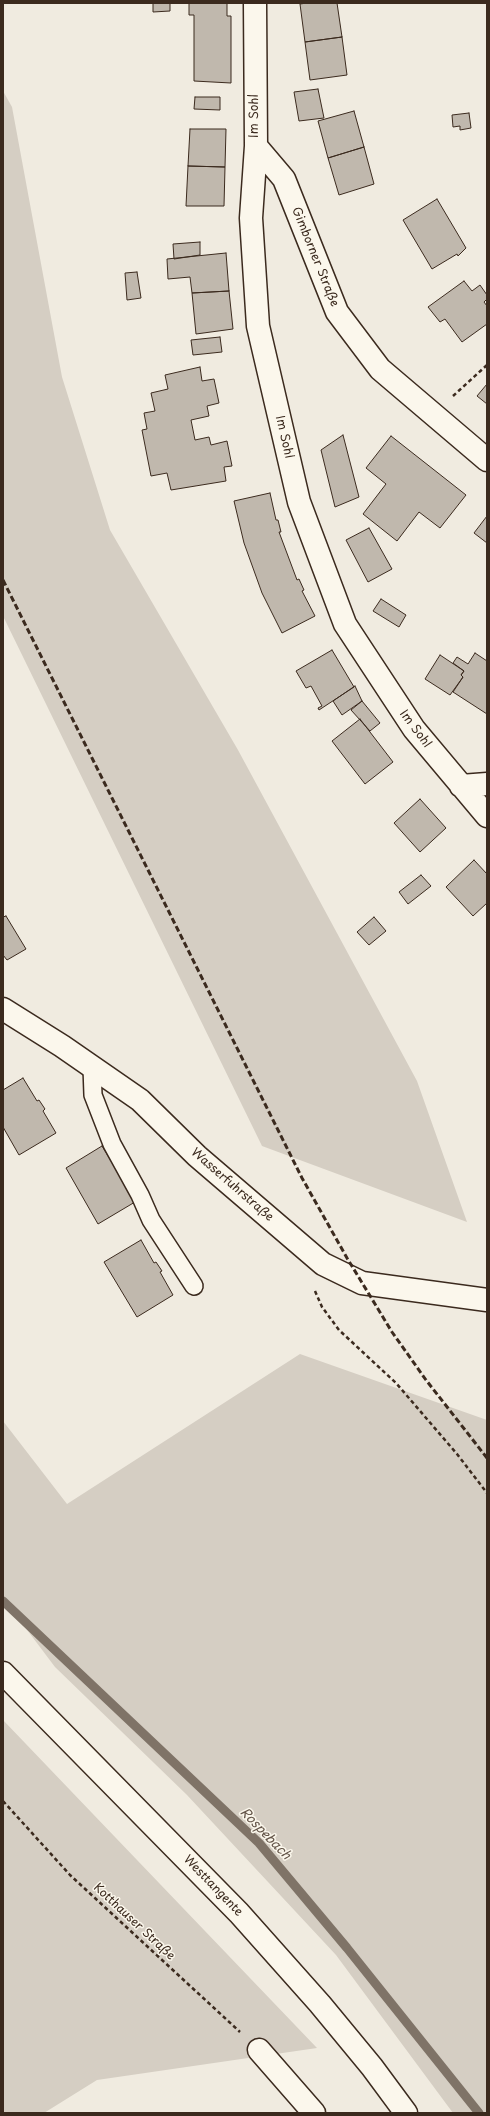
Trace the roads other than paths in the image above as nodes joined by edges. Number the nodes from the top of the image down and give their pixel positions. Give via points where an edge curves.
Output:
1 (255, 3) edge
2 (256, 146) junction
3 (487, 460) edge
4 (487, 784) edge
5 (461, 786) junction
6 (487, 816) edge
7 (3, 1009) edge
8 (92, 1067) junction
9 (194, 1286) dead end
10 (487, 1300) edge
11 (3, 1673) edge
12 (259, 2050) road end
13 (314, 2113) edge
14 (406, 2113) edge

1 - 2 street, Im Sohl
2 - 3 street, Gimborner Straße via 284,179 337,312 380,369
2 - 5 street, Im Sohl via 251,218 258,326 299,502 345,624 414,729
4 - 5 street
5 - 6 street, Im Sohl
7 - 8 street, Wasserfuhrstraße
8 - 9 lane via 93,1095 112,1144 140,1194 151,1220
8 - 10 street, Wasserfuhrstraße via 140,1100 197,1156 323,1264 362,1283
11 - 14 street, Westtangente via 239,1913 320,2004
12 - 13 street

